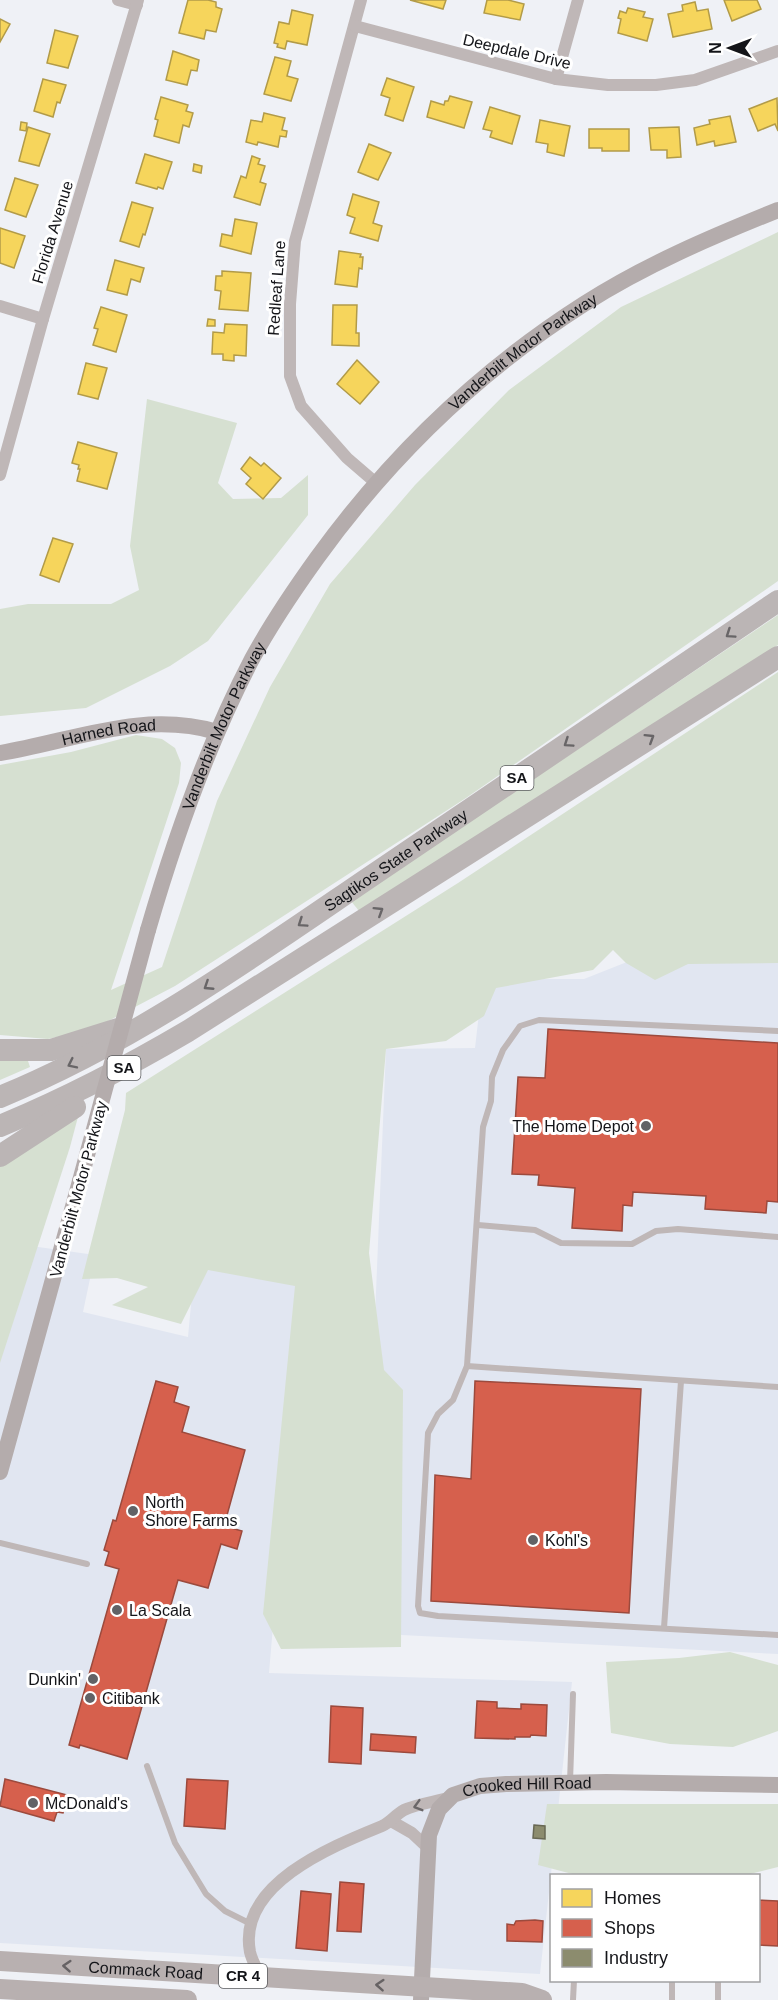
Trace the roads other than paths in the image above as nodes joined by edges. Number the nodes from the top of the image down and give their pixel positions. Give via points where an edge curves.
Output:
1 (118, 0) edge
2 (361, 0) edge
3 (578, 0) edge
4 (137, 2) edge
5 (355, 26) junction
6 (778, 51) edge
7 (556, 79) junction
8 (778, 210) edge
9 (0, 306) edge
10 (43, 319) junction
11 (0, 475) edge
12 (376, 483) junction
13 (778, 601) edge
14 (778, 657) edge
15 (217, 732) junction
16 (0, 753) edge
17 (241, 998) junction
18 (160, 1017) junction
19 (778, 1031) edge
20 (0, 1050) edge
21 (0, 1097) edge
22 (0, 1126) edge
23 (0, 1156) edge
24 (478, 1225) junction
25 (778, 1237) edge
26 (467, 1366) junction
27 (681, 1382) junction
28 (778, 1387) edge
29 (0, 1472) edge
30 (0, 1543) edge
31 (87, 1564) dead end
32 (664, 1628) junction
33 (778, 1635) edge
34 (573, 1694) dead end
35 (147, 1766) dead end
36 (570, 1782) junction
37 (778, 1785) edge
38 (448, 1798) junction
39 (391, 1821) junction
40 (429, 1849) junction
41 (251, 1924) junction
42 (0, 1962) edge
43 (261, 1977) junction
44 (574, 1982) edge
45 (672, 1982) edge
46 (718, 1982) edge
47 (0, 1989) edge
48 (421, 1994) edge
49 (187, 2000) edge
50 (542, 2000) edge
51 (573, 2000) edge
52 (672, 2000) edge
53 (718, 2000) edge

1 - 4 street
2 - 5 street, Redleaf Lane
3 - 7 street
4 - 10 street, Florida Avenue
5 - 7 street, Deepdale Drive
5 - 12 street, Redleaf Lane via 295,241 290,376 301,406 347,458
6 - 7 street, Deepdale Drive via 695,80 656,85
8 - 12 main road, Vanderbilt Motor Parkway via 672,255 558,321 467,392
9 - 10 street
10 - 11 street, Florida Avenue
12 - 15 main road, Vanderbilt Motor Parkway via 285,604
13 -> 18 highway, Sagtikos State Parkway / SA
17 -> 14 highway, Sagtikos State Parkway / SA
15 - 16 main road, Harned Road via 176,724 134,725
15 - 29 main road, Vanderbilt Motor Parkway, bridge via 174,842 148,930
17 - 22 highway, Sagtikos State Parkway / SA via 137,1061
17 - 23 highway via 179,1051 57,1118
18 - 20 highway via 51,1050
18 -> 21 highway, Sagtikos State Parkway / SA via 93,1054
19 - 24 lane via 539,1020 520,1026 503,1050 492,1077 491,1101 483,1127
24 - 25 lane via 535,1230 561,1243 632,1245 656,1231 678,1229
24 - 26 lane
26 - 27 lane
26 - 32 lane via 453,1400 438,1414 428,1432 420,1613
27 - 28 lane
27 - 32 lane
30 - 31 lane
32 - 33 lane
34 - 36 lane
35 - 41 lane via 174,1843 206,1894 225,1911
36 - 37 main road, Crooked Hill Road
36 - 38 main road, Crooked Hill Road via 480,1786
38 -> 39 street via 403,1811
38 - 40 main road, Crooked Hill Road via 432,1825
39 - 40 street
39 - 41 street via 336,1845 292,1872 269,1893
40 - 48 main road, Crooked Hill Road
41 - 43 street via 250,1953
43 -> 42 main road, Commack Road / CR 4
48 -> 43 main road, Commack Road / CR 4
44 - 51 lane
45 - 52 lane
46 - 53 lane
47 - 49 main road, Commack Road
48 - 50 main road, Commack Road / CR 4 via 522,1992

